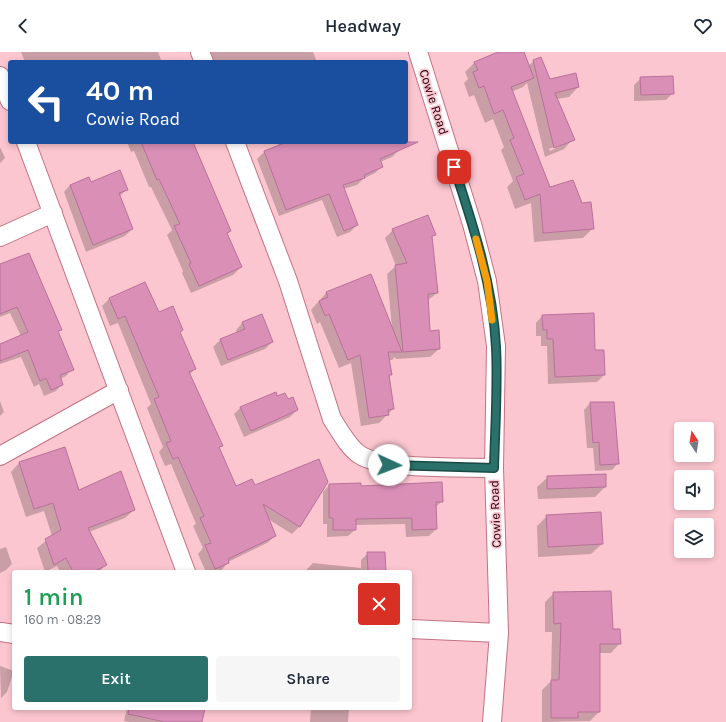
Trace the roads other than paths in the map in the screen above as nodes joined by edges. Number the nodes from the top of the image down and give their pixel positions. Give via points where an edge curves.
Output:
1 (418, 52) edge
2 (0, 76) edge
3 (8, 96) edge
4 (27, 144) edge
5 (236, 144) edge
6 (53, 213) junction
7 (0, 237) edge
8 (119, 390) junction
9 (0, 456) edge
10 (494, 468) junction
11 (185, 570) edge
12 (412, 629) edge
13 (499, 633) junction
14 (492, 722) edge

1 - 10 street, Cowie Road via 472,224 487,281 496,346
2 - 3 street
4 - 6 street
5 - 10 street via 288,281 332,418 344,439 360,455 389,465
6 - 7 street
6 - 8 street
8 - 9 street
8 - 11 street
10 - 13 street, Cowie Road
12 - 13 street
13 - 14 street, Cowie Road

